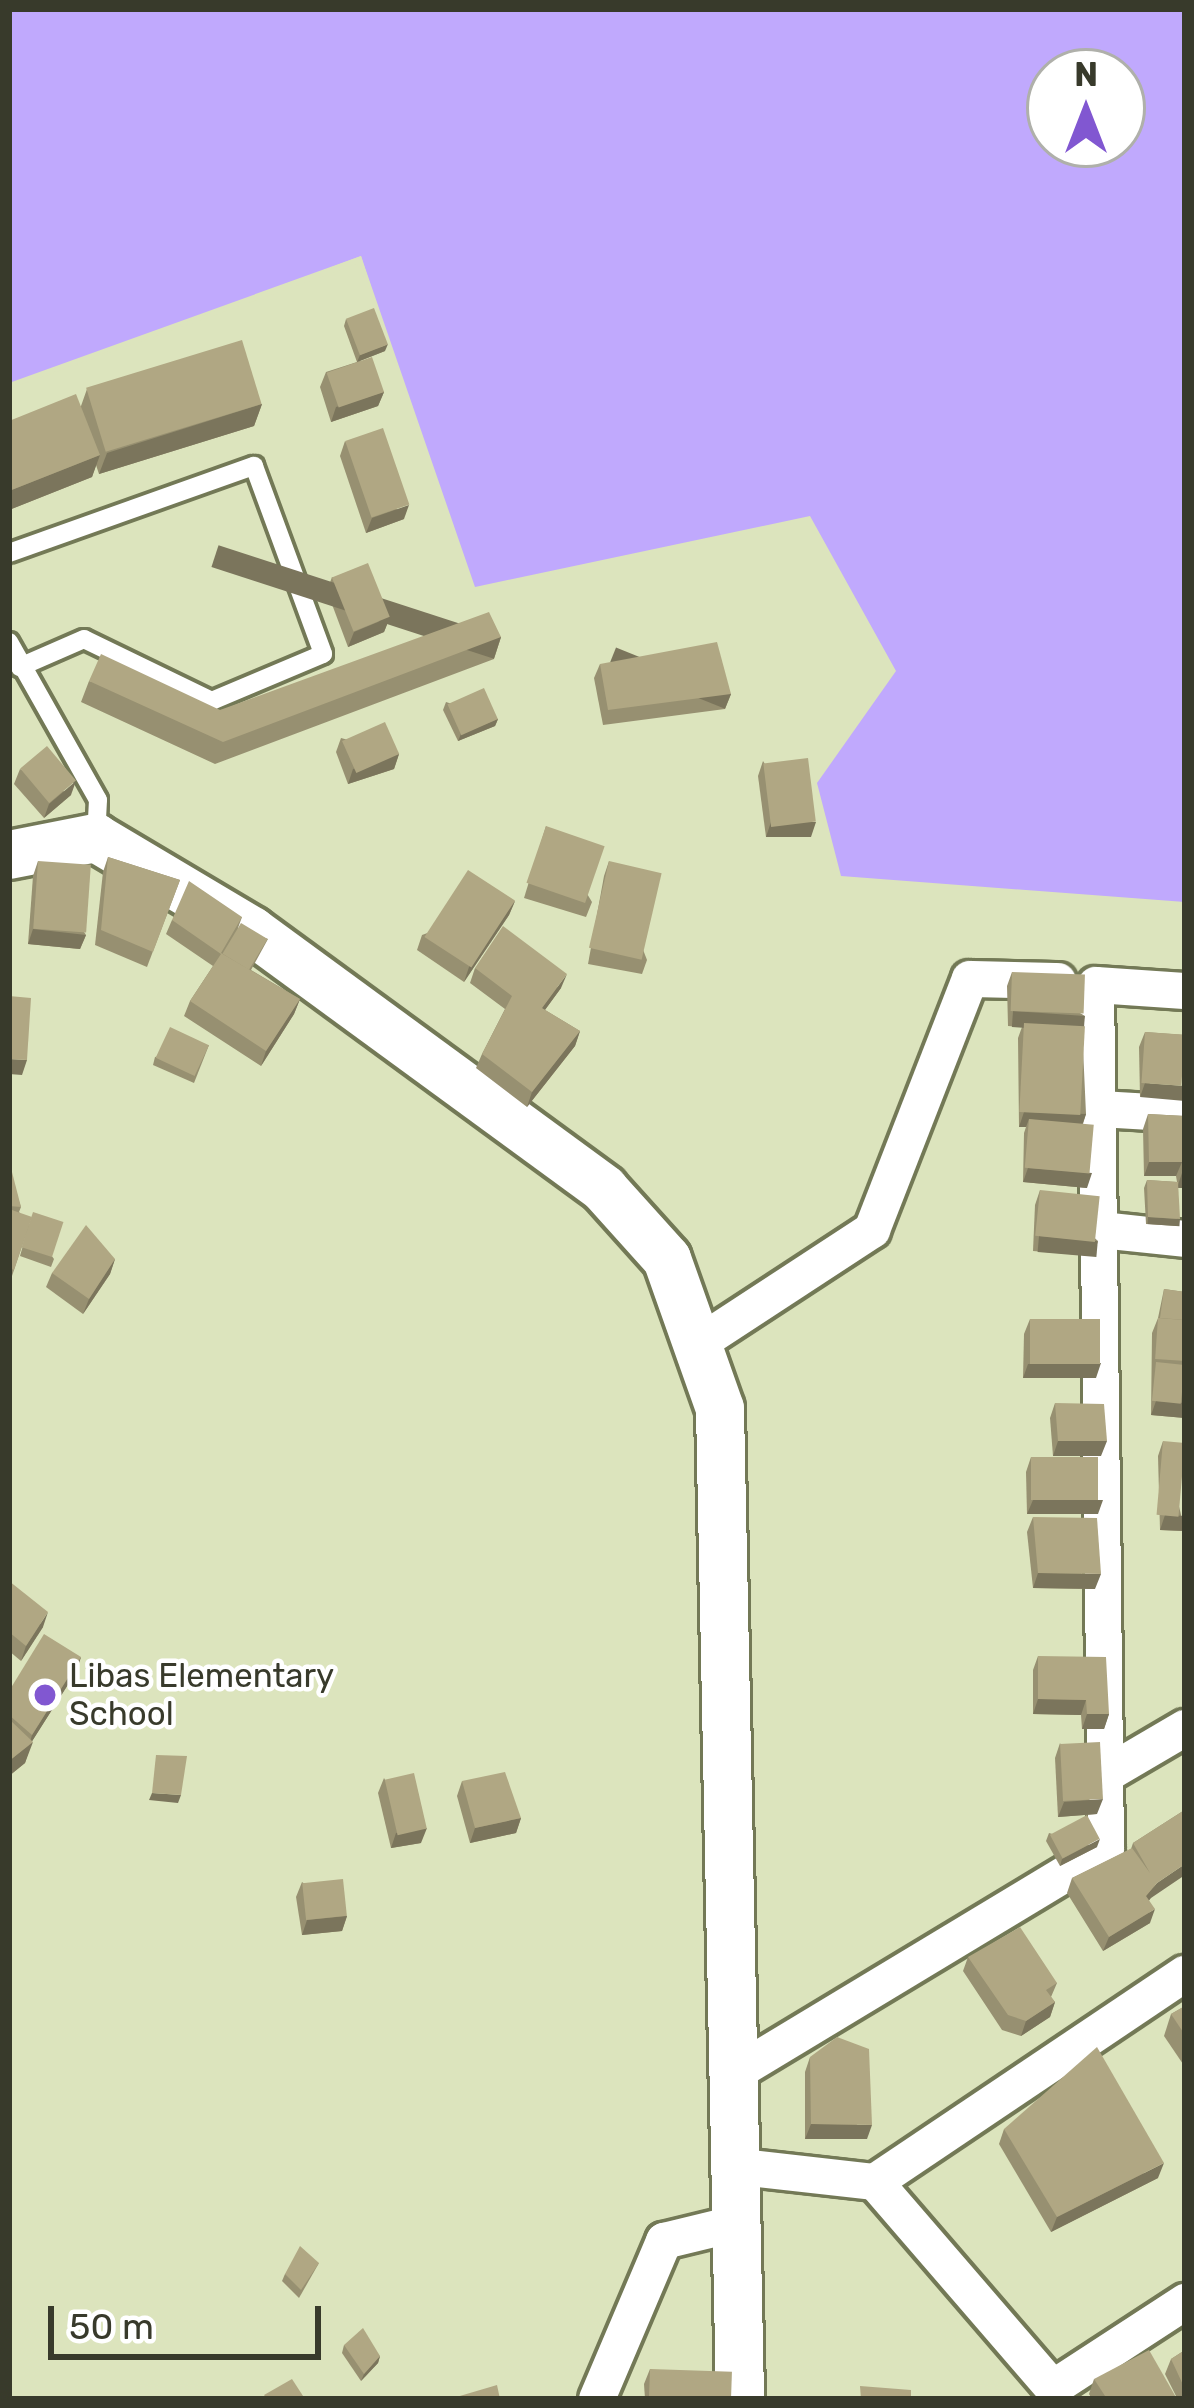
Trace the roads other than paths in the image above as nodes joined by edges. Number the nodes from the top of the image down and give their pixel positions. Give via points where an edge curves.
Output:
1 (9, 553) edge
2 (9, 642) edge
3 (20, 667) junction
4 (96, 838) junction
5 (9, 855) edge
6 (1096, 985) junction
7 (1185, 991) edge
8 (1100, 1109) junction
9 (1185, 1114) edge
10 (1102, 1230) junction
11 (1185, 1239) edge
12 (704, 1340) junction
13 (1185, 1728) edge
14 (1110, 1772) junction
15 (1185, 1975) edge
16 (735, 2073) junction
17 (741, 2167) junction
18 (875, 2182) junction
19 (734, 2224) junction
20 (1185, 2302) edge
21 (597, 2399) edge
22 (740, 2399) edge

1 - 3 lane via 254,466 322,654 212,701 85,639
2 - 3 lane
3 - 4 lane via 98,800
4 - 5 street
4 - 12 street via 252,931 604,1189 667,1259
6 - 7 street
6 - 8 street
6 - 12 street via 970,979 872,1230
8 - 9 street
8 - 10 street
10 - 11 street
10 - 14 street
12 - 16 street via 720,1409
13 - 14 street
14 - 16 street via 1106,1849
15 - 18 street
16 - 17 street
17 - 18 street
17 - 19 street
18 - 20 street via 1053,2387
19 - 21 street via 664,2241
19 - 22 street

